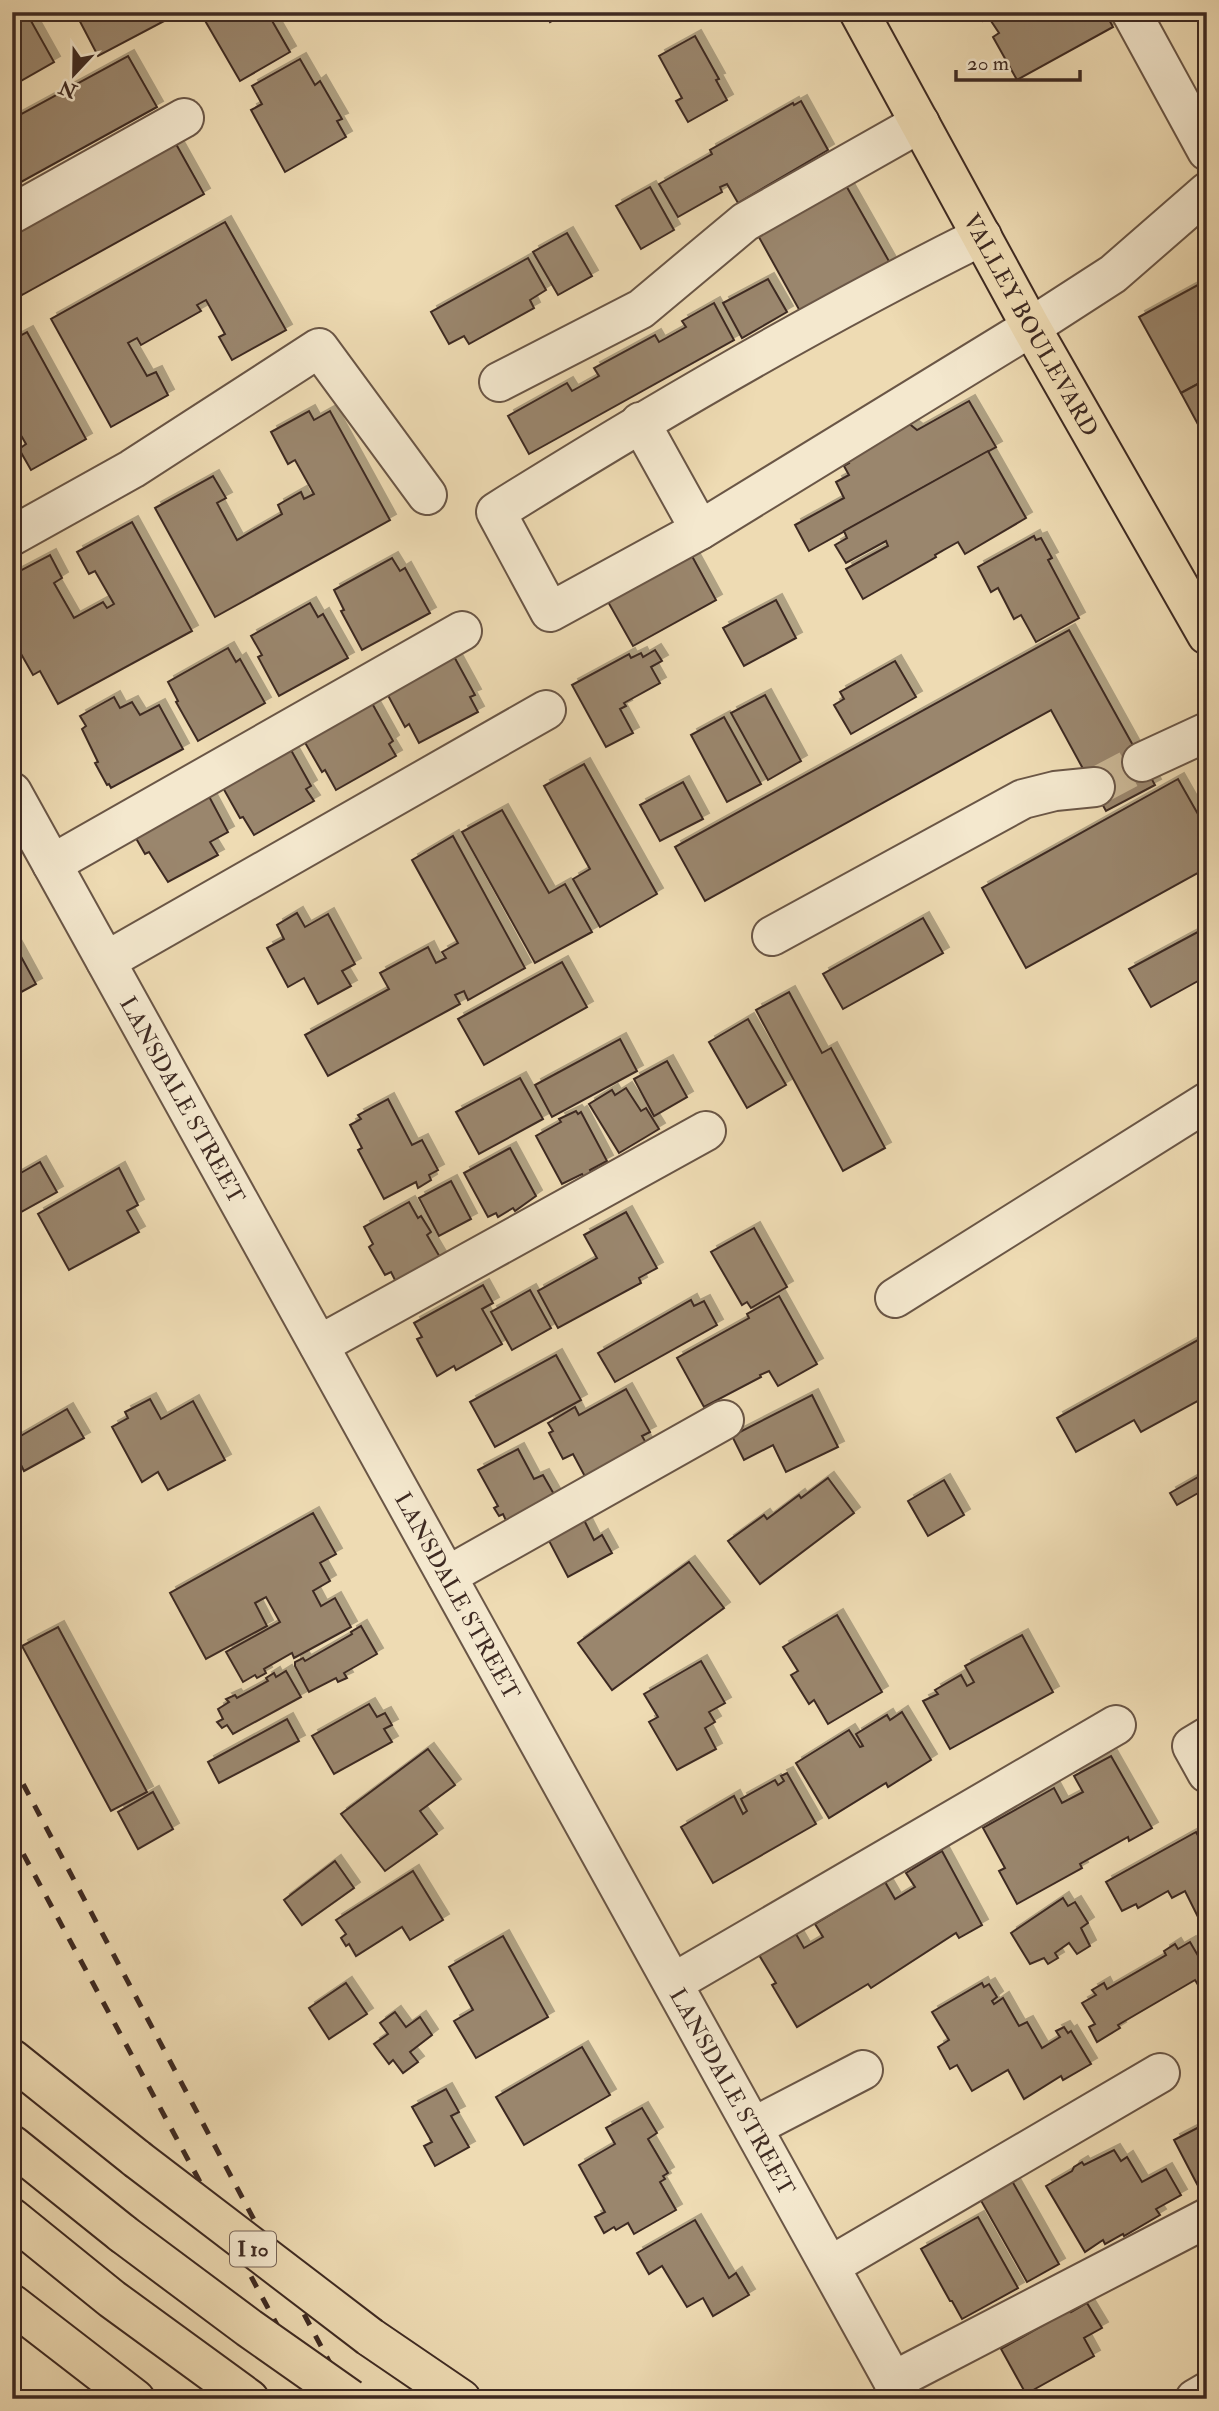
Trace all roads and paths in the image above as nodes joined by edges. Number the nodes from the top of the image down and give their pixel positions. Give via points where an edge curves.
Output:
1 (859, 12) edge
2 (1131, 12) edge
3 (184, 117) dead end
4 (920, 123) junction
5 (1207, 151) edge
6 (1207, 192) edge
7 (12, 214) edge
8 (982, 236) junction
9 (1031, 327) junction
10 (499, 382) dead end
11 (640, 422) junction
12 (427, 495) dead end
13 (700, 530) junction
14 (12, 536) edge
15 (462, 631) dead end
16 (1207, 635) edge
17 (546, 710) dead end
18 (1207, 732) edge
19 (1142, 762) tunnel mouth
20 (1095, 787) tunnel mouth
21 (12, 792) edge
22 (52, 864) junction
23 (772, 936) dead end
24 (106, 961) junction
25 (1207, 1102) edge
26 (706, 1131) dead end
27 (895, 1298) dead end
28 (319, 1345) junction
29 (724, 1420) dead end
30 (447, 1576) junction
31 (1116, 1725) dead end
32 (1207, 1737) edge
33 (1207, 1773) edge
34 (673, 1983) junction
35 (12, 2059) edge
36 (863, 2070) dead end
37 (1160, 2073) dead end
38 (753, 2127) junction
39 (12, 2145) edge
40 (12, 2218) edge
41 (1207, 2218) edge
42 (830, 2266) junction
43 (12, 2304) edge
44 (898, 2390) edge
45 (1207, 2392) edge
46 (135, 2399) edge
47 (249, 2399) edge
48 (350, 2399) edge
49 (461, 2399) edge
50 (1195, 2399) edge

1 - 4 main road, VALLEY BOULEVARD
2 - 5 street
3 - 7 street
4 - 8 main road, VALLEY BOULEVARD
4 - 10 street via 745,222 641,309
6 - 9 street via 1112,274
8 - 9 main road, VALLEY BOULEVARD
8 - 11 street
9 - 13 street
9 - 16 main road, VALLEY BOULEVARD
11 - 13 street
11 - 13 street via 495,513 550,612
12 - 14 street via 319,348 132,469
15 - 22 street
17 - 24 street
18 - 19 street
20 - 23 street via 1023,799
21 - 22 street, LANSDALE STREET
22 - 24 street, LANSDALE STREET
24 - 28 street, LANSDALE STREET
25 - 27 street
26 - 28 street
28 - 30 street, LANSDALE STREET
29 - 30 street
30 - 34 street, LANSDALE STREET
31 - 34 street
32 - 33 street via 1192,1746
34 - 38 street, LANSDALE STREET
35 - 49 main road, I 10, bridge via 370,2337
36 - 38 street
37 - 42 street
38 - 42 street, LANSDALE STREET
39 - 48 main road, bridge via 249,2328
40 - 47 main road via 112,2299
41 - 44 street
42 - 44 street, LANSDALE STREET
43 - 46 main road
45 - 50 street

